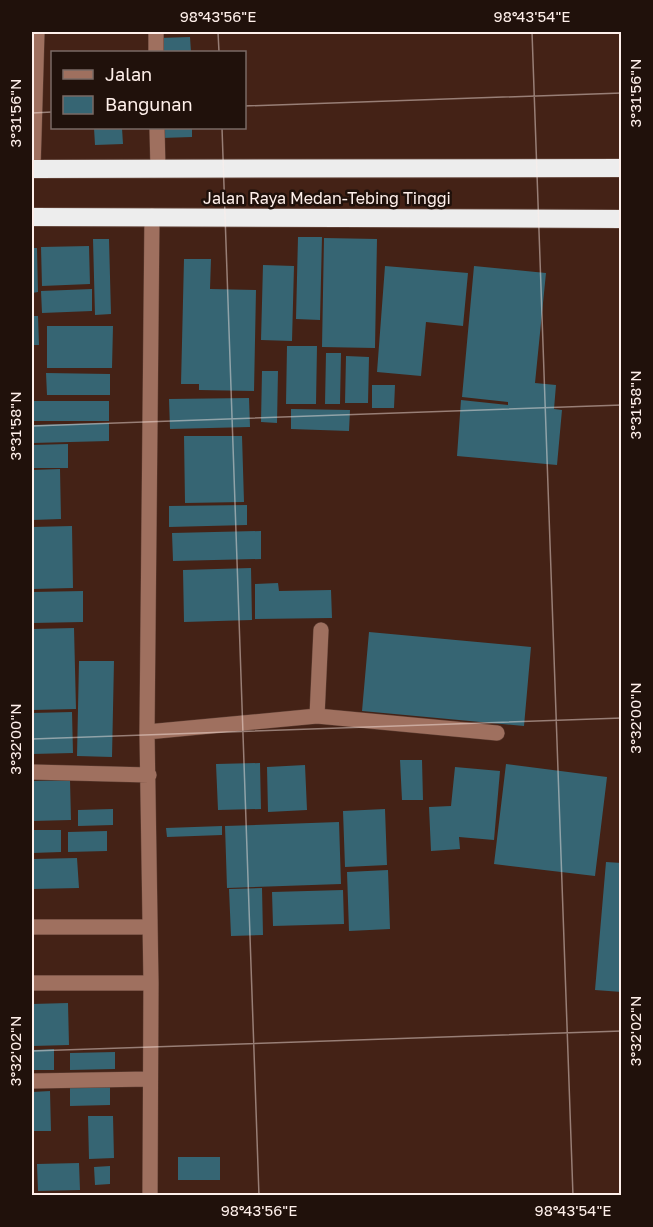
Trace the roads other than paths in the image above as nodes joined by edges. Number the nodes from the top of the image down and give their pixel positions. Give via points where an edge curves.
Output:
1 (36, 32) edge
2 (156, 32) edge
3 (156, 51) edge
4 (157, 129) edge
5 (621, 168) edge
6 (32, 169) edge
7 (158, 169) junction
8 (152, 216) junction
9 (32, 218) edge
10 (621, 219) edge
11 (321, 630) dead end
12 (317, 716) junction
13 (147, 732) junction
14 (497, 733) dead end
15 (32, 772) edge
16 (149, 775) junction
17 (32, 927) edge
18 (150, 927) junction
19 (32, 983) edge
20 (151, 983) junction
21 (150, 1079) junction
22 (32, 1081) edge
23 (150, 1196) edge

1 - 6 street
2 - 3 street
4 - 7 street
5 - 7 highway, Jalan Raya Medan-Tebing Tinggi
6 - 7 highway, Jalan Raya Medan-Tebing Tinggi
8 - 9 highway, Jalan Raya Medan-Tebing Tinggi
8 - 10 highway, Jalan Raya Medan-Tebing Tinggi
8 - 13 street
11 - 12 street
12 - 13 street
12 - 14 street
13 - 16 street
15 - 16 street
16 - 18 street
17 - 18 street
18 - 20 street
19 - 20 street
20 - 21 street
21 - 22 street
21 - 23 street

